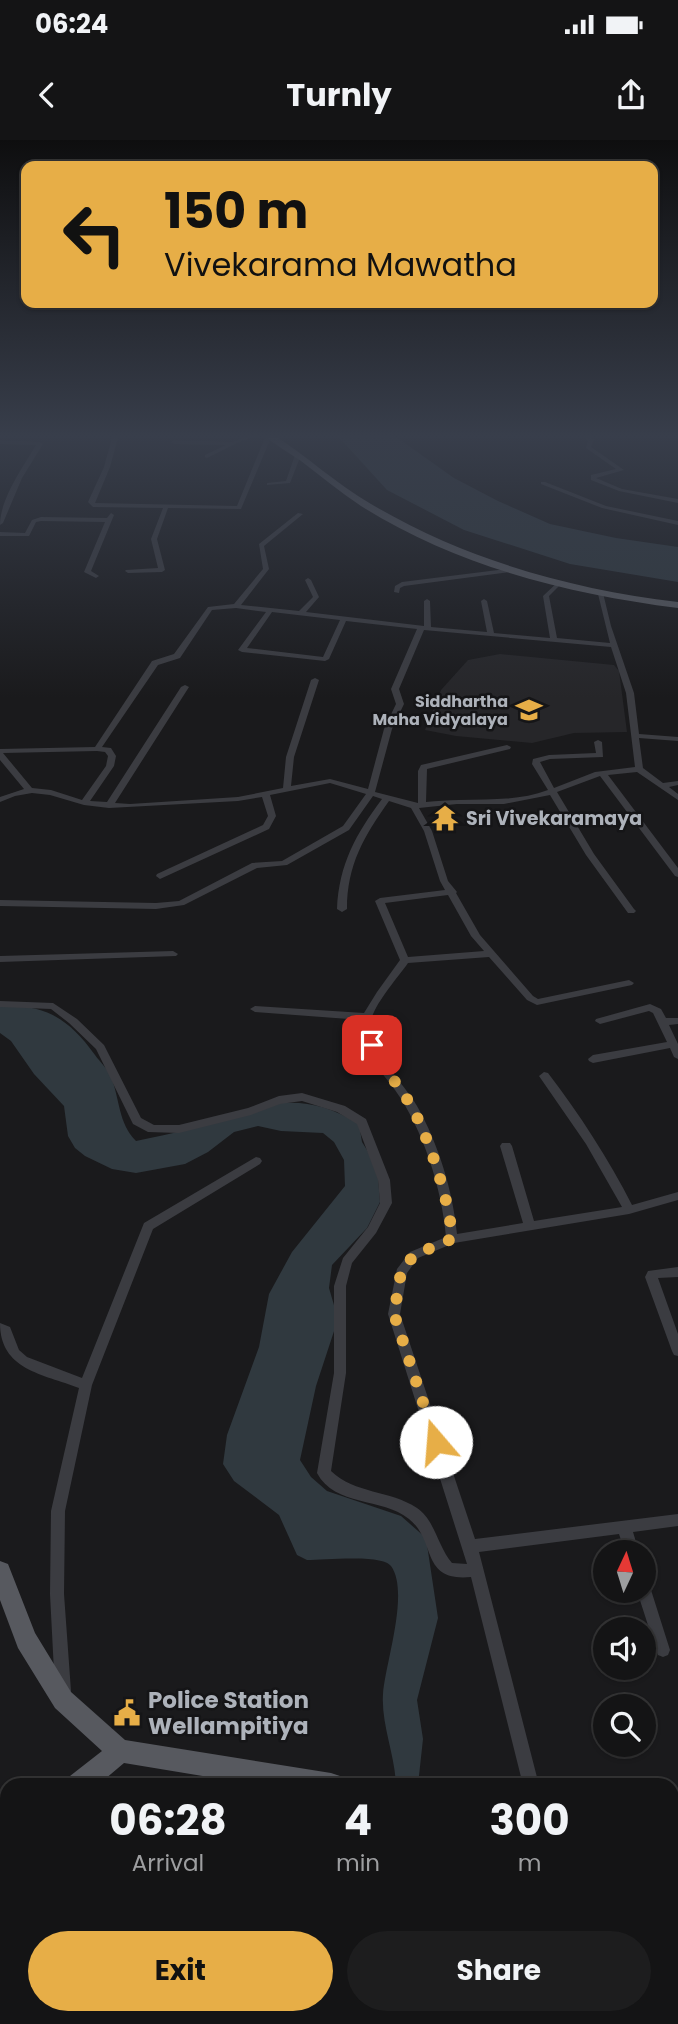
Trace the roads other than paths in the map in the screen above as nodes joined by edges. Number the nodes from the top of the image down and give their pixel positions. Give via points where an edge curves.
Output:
1 (34, 522) edge
2 (108, 522) edge
3 (160, 522) edge
4 (290, 522) edge
5 (397, 522) edge
6 (0, 534) edge
7 (515, 570) junction
8 (128, 571) dead end
9 (96, 576) dead end
10 (308, 580) dead end
11 (559, 583) junction
12 (397, 592) dead end
13 (601, 594) junction
14 (427, 601) dead end
15 (484, 601) dead end
16 (678, 605) edge
17 (236, 606) junction
18 (271, 610) junction
19 (301, 613) junction
20 (344, 619) junction
21 (425, 628) junction
22 (491, 634) junction
23 (554, 640) junction
24 (614, 645) junction
25 (315, 680) dead end
26 (185, 687) dead end
27 (637, 736) junction
28 (678, 739) edge
29 (598, 742) dead end
30 (507, 747) dead end
31 (97, 749) junction
32 (0, 753) edge
33 (639, 769) junction
34 (603, 774) junction
35 (678, 783) edge
36 (662, 786) junction
37 (29, 789) junction
38 (287, 790) junction
39 (552, 792) junction
40 (371, 793) junction
41 (265, 794) junction
42 (387, 798) junction
43 (678, 798) edge
44 (0, 800) edge
45 (84, 803) junction
46 (110, 806) junction
47 (418, 806) junction
48 (678, 874) edge
49 (160, 876) dead end
50 (452, 892) junction
51 (0, 903) edge
52 (342, 909) dead end
53 (631, 911) dead end
54 (173, 954) dead end
55 (490, 954) junction
56 (0, 959) edge
57 (405, 960) junction
58 (629, 983) dead end
59 (0, 1004) edge
60 (256, 1009) dead end
61 (368, 1017) junction
62 (600, 1021) dead end
63 (678, 1021) edge
64 (662, 1022) junction
65 (675, 1049) edge
66 (593, 1059) dead end
67 (544, 1076) dead end
68 (506, 1146) dead end
69 (256, 1161) dead end
70 (678, 1196) edge
71 (629, 1210) junction
72 (530, 1226) junction
73 (452, 1239) junction
74 (678, 1272) edge
75 (0, 1328) edge
76 (678, 1351) edge
77 (86, 1385) junction
78 (678, 1520) edge
79 (624, 1527) junction
80 (628, 1540) edge
81 (470, 1546) junction
82 (0, 1570) edge
83 (474, 1570) junction
84 (648, 1603) edge
85 (663, 1650) dead end
86 (63, 1700) junction
87 (120, 1751) junction
88 (87, 1778) edge
89 (288, 1778) edge
90 (529, 1778) edge

1 - 6 street via 27,536
2 - 9 street via 87,572
3 - 8 street via 154,539 162,570
4 - 17 street via 261,545 266,569
5 - 7 main road
7 - 11 main road
7 - 12 street via 402,584
10 - 19 street via 316,597
11 - 13 main road
11 - 23 street via 546,596
13 - 16 main road
13 - 24 street
14 - 21 street
15 - 22 street
17 - 18 street
17 - 31 street via 210,608 177,656 156,662
18 - 19 street
18 - 20 street via 243,650 325,659
19 - 20 street
20 - 21 street
21 - 22 street
21 - 40 street via 395,689 400,704 388,729
22 - 23 street
23 - 24 street
24 - 27 street via 630,693
25 - 38 street via 290,757
26 - 46 street
27 - 28 street
27 - 33 street
29 - 39 street via 600,755 536,761
30 - 47 street via 425,767
31 - 32 street
31 - 45 street via 108,750 110,766
32 - 37 street
33 - 34 street
33 - 36 street
34 - 39 street
34 - 48 street
35 - 36 street
36 - 43 street
37 - 44 street
37 - 45 street
38 - 40 street via 330,781
38 - 41 street
39 - 47 street via 504,802
39 - 53 street
40 - 42 street
40 - 51 street via 334,837 284,863 254,864 181,903
41 - 46 street
41 - 49 street via 272,816 265,827
42 - 47 street
42 - 52 street via 346,866
45 - 46 street
47 - 50 street
50 - 55 street
50 - 57 street via 380,901
54 - 56 street
55 - 57 street
55 - 58 street via 537,1002
57 - 61 street
59 - 83 street via 53,1006 73,1021 100,1046 137,1121 152,1129 179,1129 302,1097 341,1109 362,1122 384,1180 386,1203 347,1261 340,1286 340,1373 324,1473 345,1490 414,1514 429,1532 445,1568
60 - 61 street
61 - 73 street via 365,1030 379,1060 411,1106 428,1146 452,1222
62 - 64 street via 650,1007
63 - 64 street
64 - 65 street
65 - 66 street
67 - 71 street via 593,1142
68 - 72 street
69 - 77 street via 148,1226
70 - 71 street
71 - 72 street
72 - 73 street
73 - 81 street via 414,1255 401,1272 394,1314
74 - 76 street via 651,1277
75 - 77 street via 23,1361
77 - 86 street via 58,1511
78 - 79 street
79 - 80 street
79 - 81 street
81 - 83 street
82 - 86 main road via 26,1640
83 - 90 street
84 - 85 street
86 - 87 main road
87 - 88 main road
87 - 89 main road

